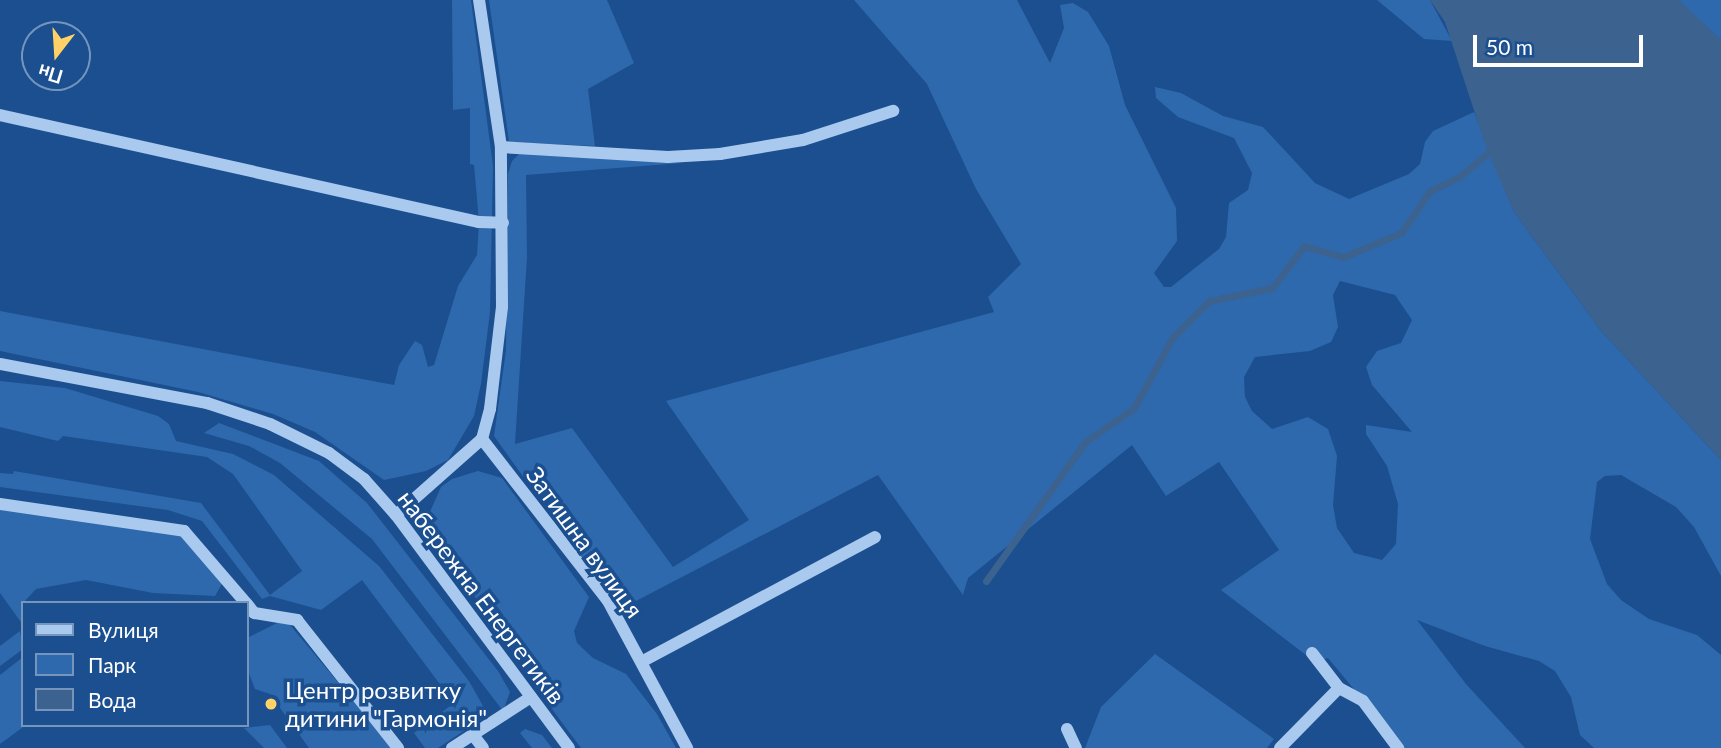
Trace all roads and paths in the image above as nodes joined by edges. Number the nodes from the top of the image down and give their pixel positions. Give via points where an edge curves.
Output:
1 (479, 0) edge
2 (892, 111) dead end
3 (0, 115) edge
4 (501, 147) junction
5 (503, 223) junction
6 (0, 364) edge
7 (482, 439) junction
8 (0, 504) edge
9 (396, 515) junction
10 (875, 537) dead end
11 (244, 601) edge
12 (248, 606) edge
13 (1312, 653) dead end
14 (643, 661) junction
15 (1339, 688) junction
16 (531, 697) junction
17 (1067, 730) dead end
18 (473, 735) junction
19 (398, 748) edge
20 (452, 748) edge
21 (483, 748) edge
22 (569, 748) edge
23 (687, 748) edge
24 (1076, 748) edge
25 (1280, 748) edge
26 (1398, 748) edge

1 - 4 street
2 - 4 street via 803,140 720,154 668,157
3 - 5 street via 479,222
4 - 5 street
5 - 7 street via 502,307
6 - 9 street, набережна Енергетиків via 176,395 270,424 311,442 348,467
7 - 9 street
7 - 14 street, Затишна вулиця via 608,601
8 - 11 street via 184,531
9 - 16 street, набережна Енергетиків
10 - 14 street
12 - 19 street via 254,613 297,620
13 - 15 street
14 - 23 street, Затишна вулиця
15 - 25 street
15 - 26 street via 1363,701
16 - 18 street
16 - 22 street, набережна Енергетиків
17 - 24 street
18 - 20 street
18 - 21 street

